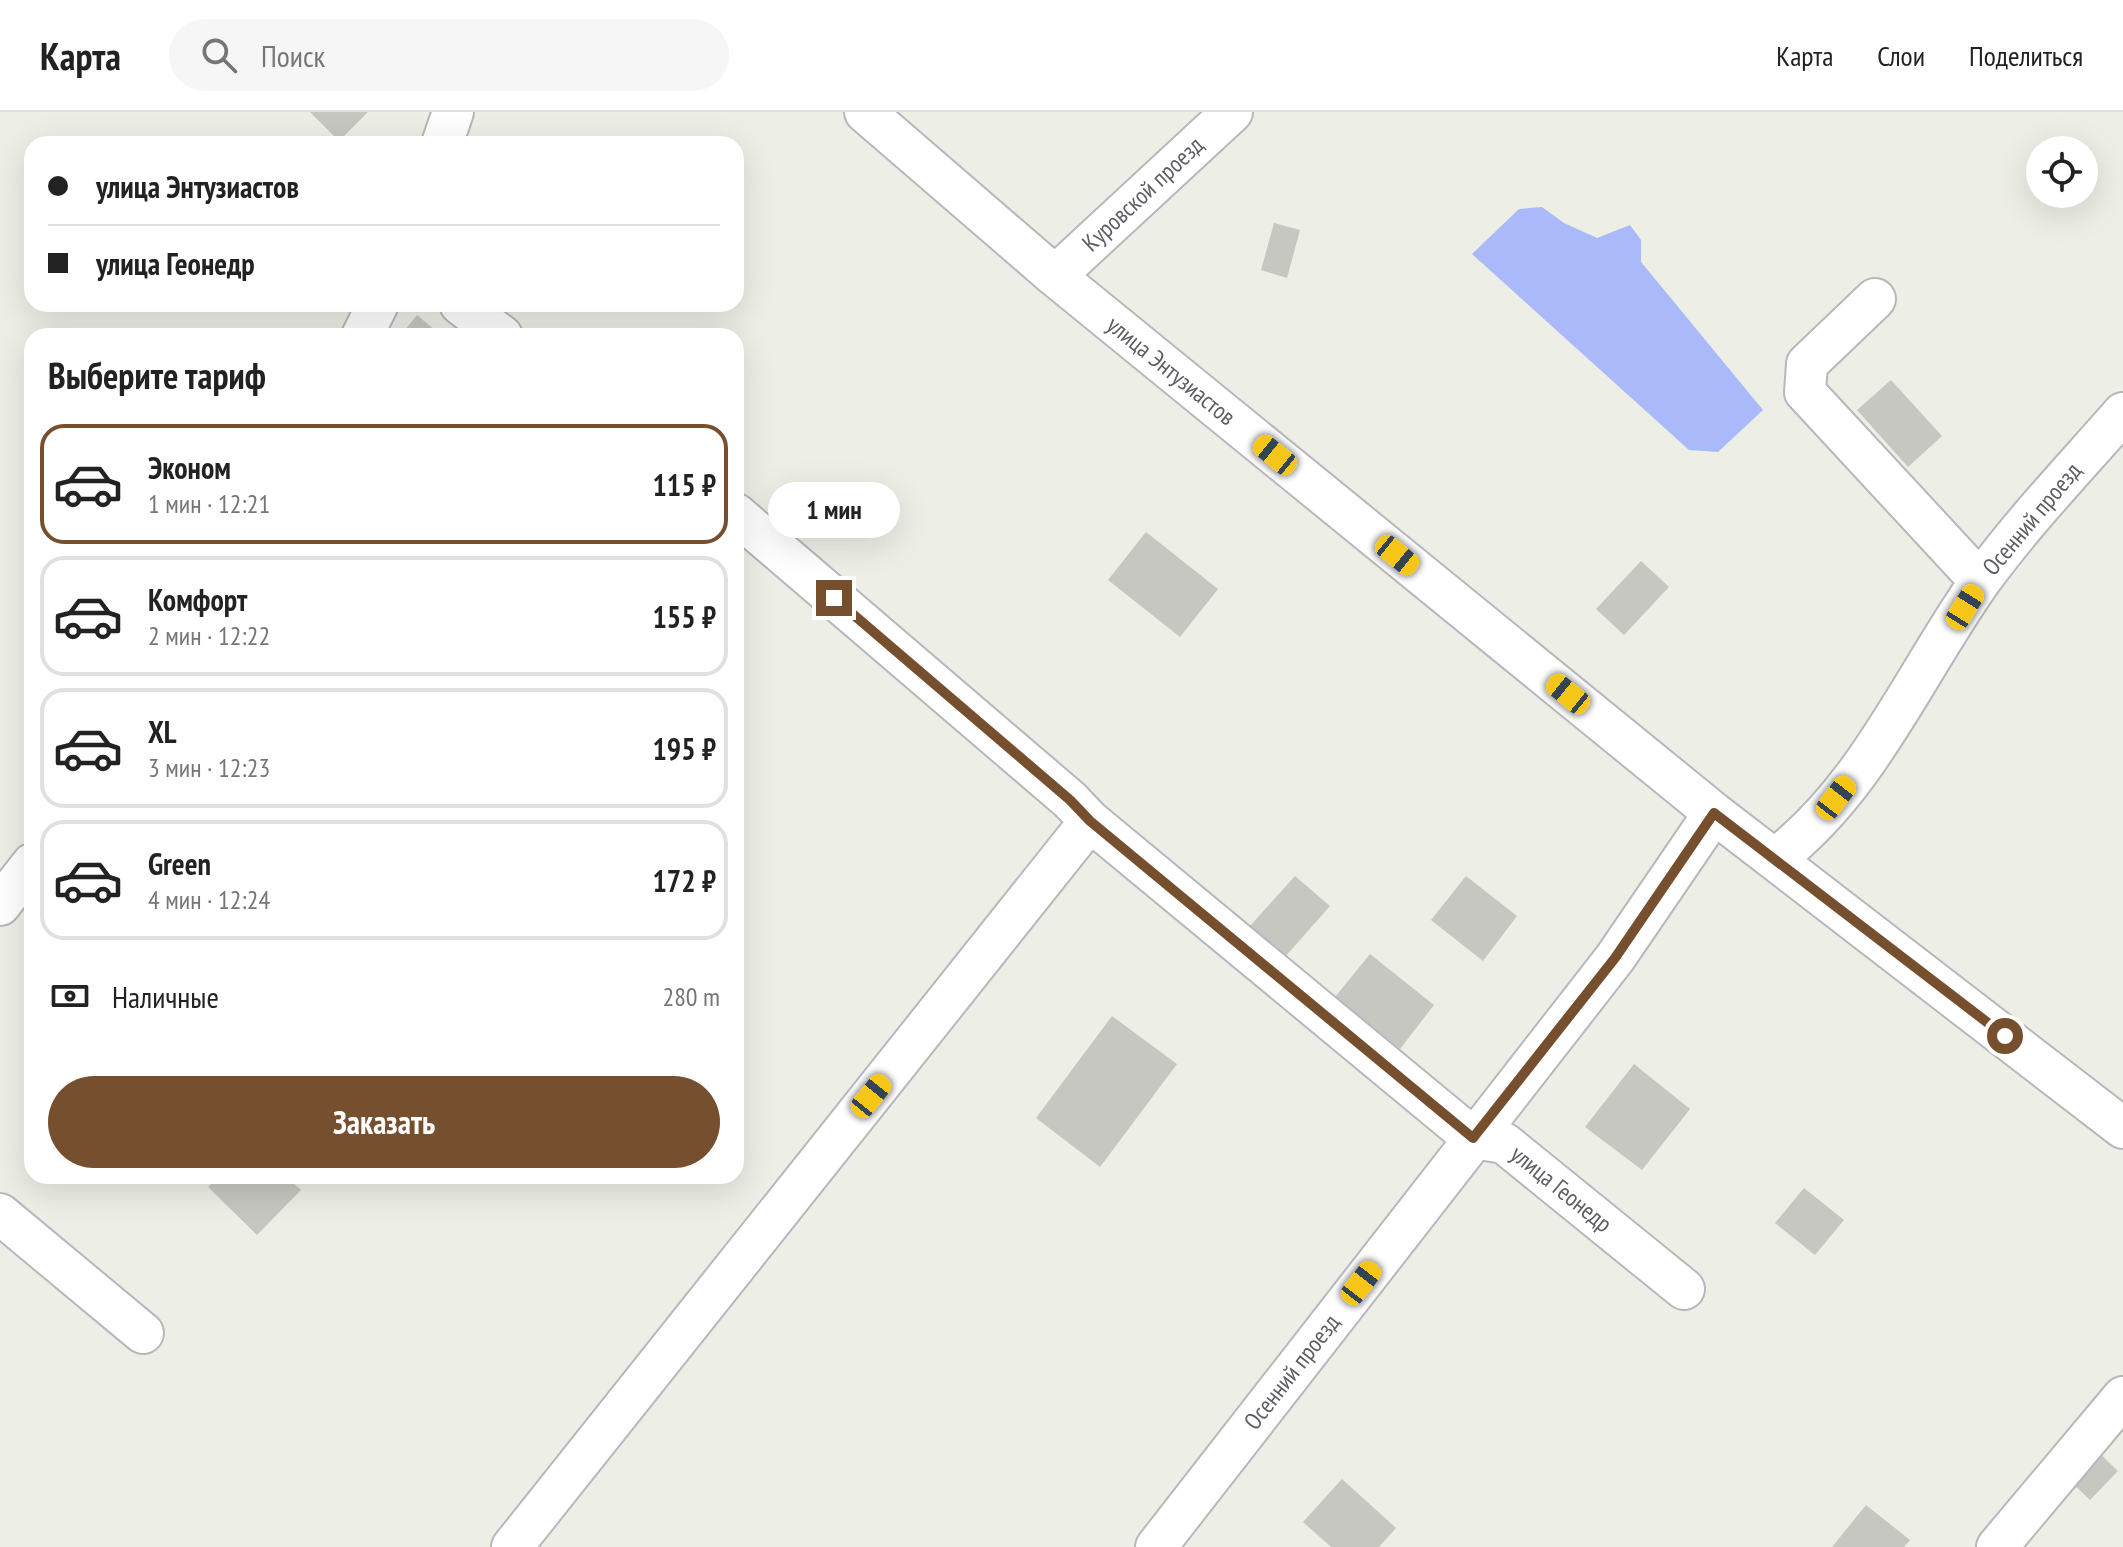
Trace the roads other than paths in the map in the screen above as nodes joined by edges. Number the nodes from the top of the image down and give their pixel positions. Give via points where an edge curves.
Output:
1 (453, 112) edge
2 (865, 112) edge
3 (1232, 112) edge
4 (445, 136) edge
5 (1055, 276) junction
6 (1875, 299) dead end
7 (470, 312) edge
8 (492, 328) edge
9 (2123, 413) edge
10 (744, 521) edge
11 (1980, 581) junction
12 (1714, 813) junction
13 (1090, 821) junction
14 (1776, 858) junction
15 (24, 874) edge
16 (0, 905) edge
17 (2123, 1128) edge
18 (1473, 1138) junction
19 (0, 1214) edge
20 (1684, 1289) dead end
21 (143, 1333) dead end
22 (2123, 1397) edge
23 (512, 1547) edge
24 (1156, 1547) edge
25 (1997, 1547) edge

1 - 4 street
2 - 5 street, улица Энтузиастов
3 - 5 street, Куровской проезд
5 - 12 street, улица Энтузиастов
6 - 11 street via 1807,364 1805,392
7 - 8 street
9 - 11 street, Осенний проезд
10 - 13 street, улица Геонедр
11 - 14 street, Осенний проезд via 1901,709 1850,779 1808,834
12 - 14 street, улица Энтузиастов
12 - 18 street, Осенний проезд via 1615,958
13 - 18 street, улица Геонедр
13 - 23 street
14 - 17 street, улица Энтузиастов
15 - 16 street
18 - 20 street, улица Геонедр via 1504,1143
18 - 24 street, Осенний проезд
19 - 21 street
22 - 25 street

